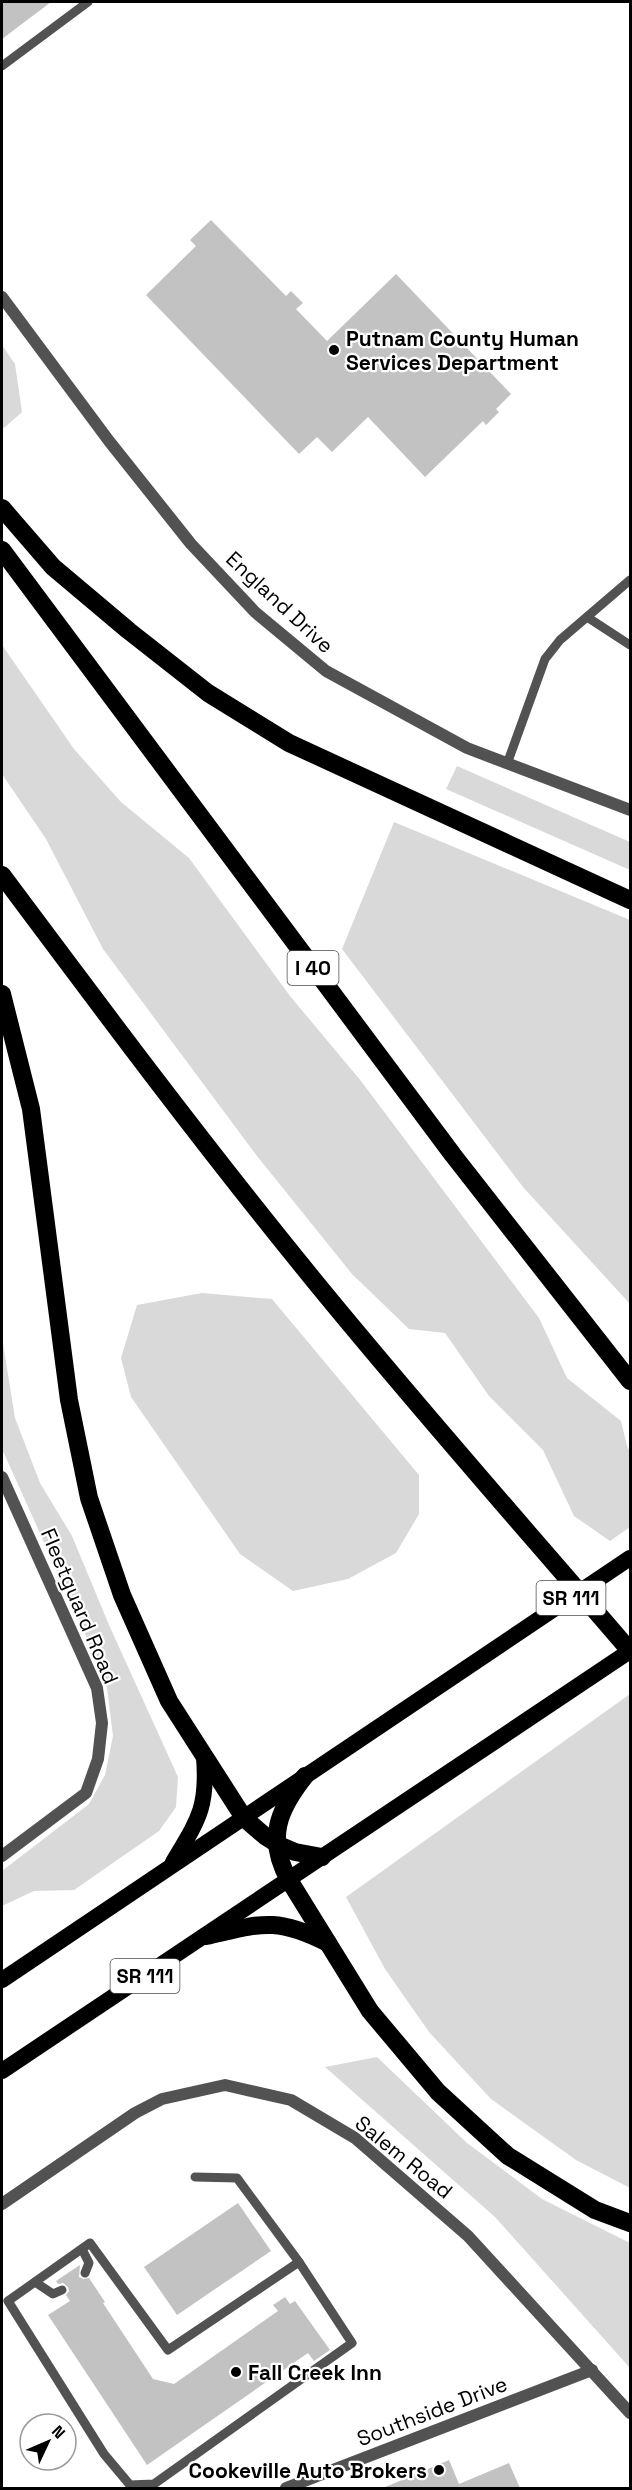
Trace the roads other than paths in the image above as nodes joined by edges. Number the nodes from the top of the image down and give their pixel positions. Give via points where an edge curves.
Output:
1 (88, 2) edge
2 (2, 66) edge
3 (2, 297) edge
4 (2, 508) edge
5 (2, 550) edge
6 (630, 580) edge
7 (587, 617) junction
8 (630, 645) edge
9 (507, 764) junction
10 (630, 810) edge
11 (2, 874) edge
12 (630, 900) edge
13 (2, 994) edge
14 (630, 1381) edge
15 (2, 1477) edge
16 (630, 1558) edge
17 (630, 1651) edge
18 (204, 1757) junction
19 (305, 1776) junction
20 (244, 1818) junction
21 (277, 1844) junction
22 (2, 1856) edge
23 (322, 1857) junction
24 (171, 1867) junction
25 (289, 1880) junction
26 (206, 1936) junction
27 (330, 1944) junction
28 (2, 1980) edge
29 (2, 2071) edge
30 (195, 2177) dead end
31 (2, 2204) edge
32 (630, 2223) edge
33 (82, 2249) junction
34 (299, 2262) junction
35 (85, 2273) dead end
36 (35, 2282) junction
37 (62, 2290) dead end
38 (592, 2370) junction
39 (630, 2413) edge
40 (286, 2488) edge

1 - 2 lane
3 - 9 street, England Drive via 191,544 255,612 326,671 467,748
4 - 12 highway via 53,567 208,693 289,743
5 - 14 highway, I 40 via 446,1146
6 - 7 lane
7 - 8 lane
7 - 9 lane via 545,659
9 - 10 street, England Drive
11 - 17 highway via 130,1047 308,1273
13 - 18 highway via 31,1109 69,1400 89,1498 123,1595 164,1690
15 - 22 street, Fleetguard Road via 97,1688 102,1723 98,1759 86,1793
16 - 19 highway, SR 111
17 - 23 highway, SR 111
18 - 20 highway
18 - 24 highway via 206,1785 202,1811
19 - 20 highway, SR 111
19 - 21 highway via 283,1808
20 - 21 highway
20 - 24 highway, SR 111
21 - 23 highway
21 - 25 highway
23 - 25 highway, SR 111
24 - 28 highway, SR 111
25 - 26 highway, SR 111
25 - 27 highway
26 - 27 highway via 261,1924 283,1924
26 - 29 highway, SR 111
27 - 32 highway via 370,2011 438,2092 508,2156 595,2210
30 - 34 lane via 237,2178
31 - 38 street, Salem Road via 162,2099 225,2085 291,2100 355,2138 468,2236
33 - 34 lane via 90,2243 168,2350
33 - 35 lane via 89,2263
33 - 36 lane
34 - 36 lane via 352,2343 154,2484 130,2485 104,2454 8,2301
36 - 37 lane via 53,2294
38 - 39 street, Salem Road
38 - 40 street, Southside Drive

